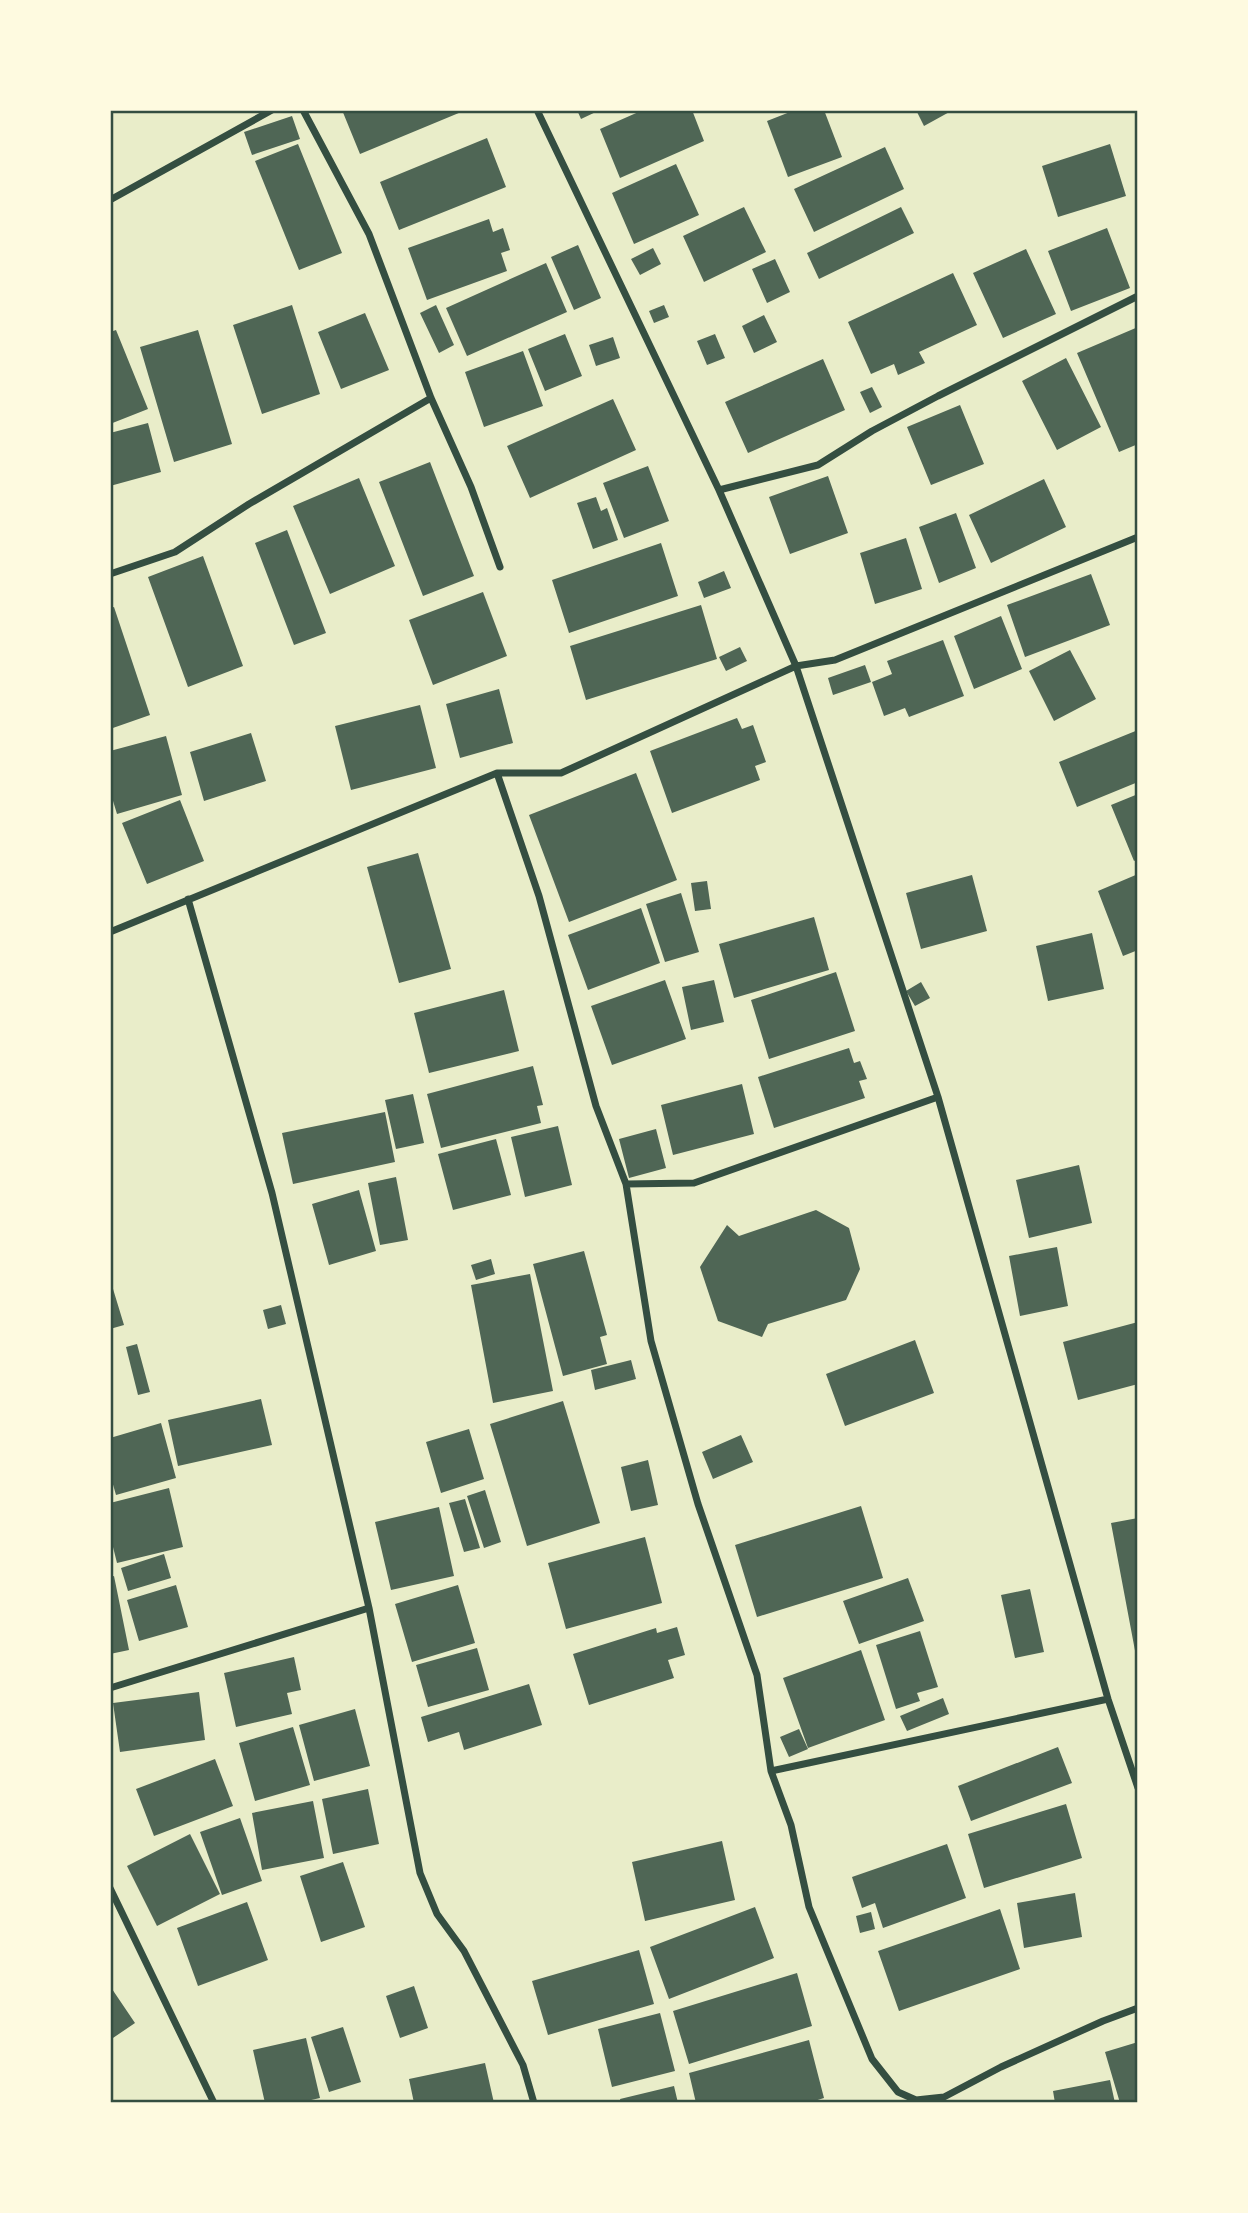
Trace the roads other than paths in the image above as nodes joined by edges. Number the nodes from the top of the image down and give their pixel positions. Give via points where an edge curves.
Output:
1 (272, 110) edge
2 (303, 110) edge
3 (537, 110) edge
4 (110, 200) edge
5 (1138, 296) edge
6 (431, 398) junction
7 (719, 490) junction
8 (1138, 537) edge
9 (499, 567) dead end
10 (110, 574) edge
11 (796, 666) junction
12 (497, 773) junction
13 (188, 899) junction
14 (110, 932) edge
15 (937, 1097) junction
16 (626, 1184) junction
17 (369, 1608) junction
18 (110, 1688) edge
19 (1108, 1699) junction
20 (771, 1772) junction
21 (1138, 1788) edge
22 (110, 1888) edge
23 (1138, 2008) edge
24 (915, 2101) edge
25 (214, 2103) edge
26 (534, 2103) edge

1 - 4 street
2 - 6 street via 369,234
3 - 7 street
5 - 7 street via 938,396 818,465
6 - 9 street via 471,487
6 - 10 street via 175,552
7 - 11 street
8 - 11 street via 835,660
11 - 12 street via 561,773
11 - 15 street
12 - 13 street
12 - 16 street via 539,896 596,1106
13 - 14 street
13 - 17 street via 272,1192
15 - 16 street via 694,1183
15 - 19 street
16 - 20 street via 651,1342 698,1504 757,1675
17 - 18 street
17 - 26 street via 421,1873 437,1914 464,1951 523,2065
19 - 20 street
19 - 21 street
20 - 24 street via 792,1825 809,1908 872,2059 898,2092
22 - 25 street
23 - 24 street via 943,2097

